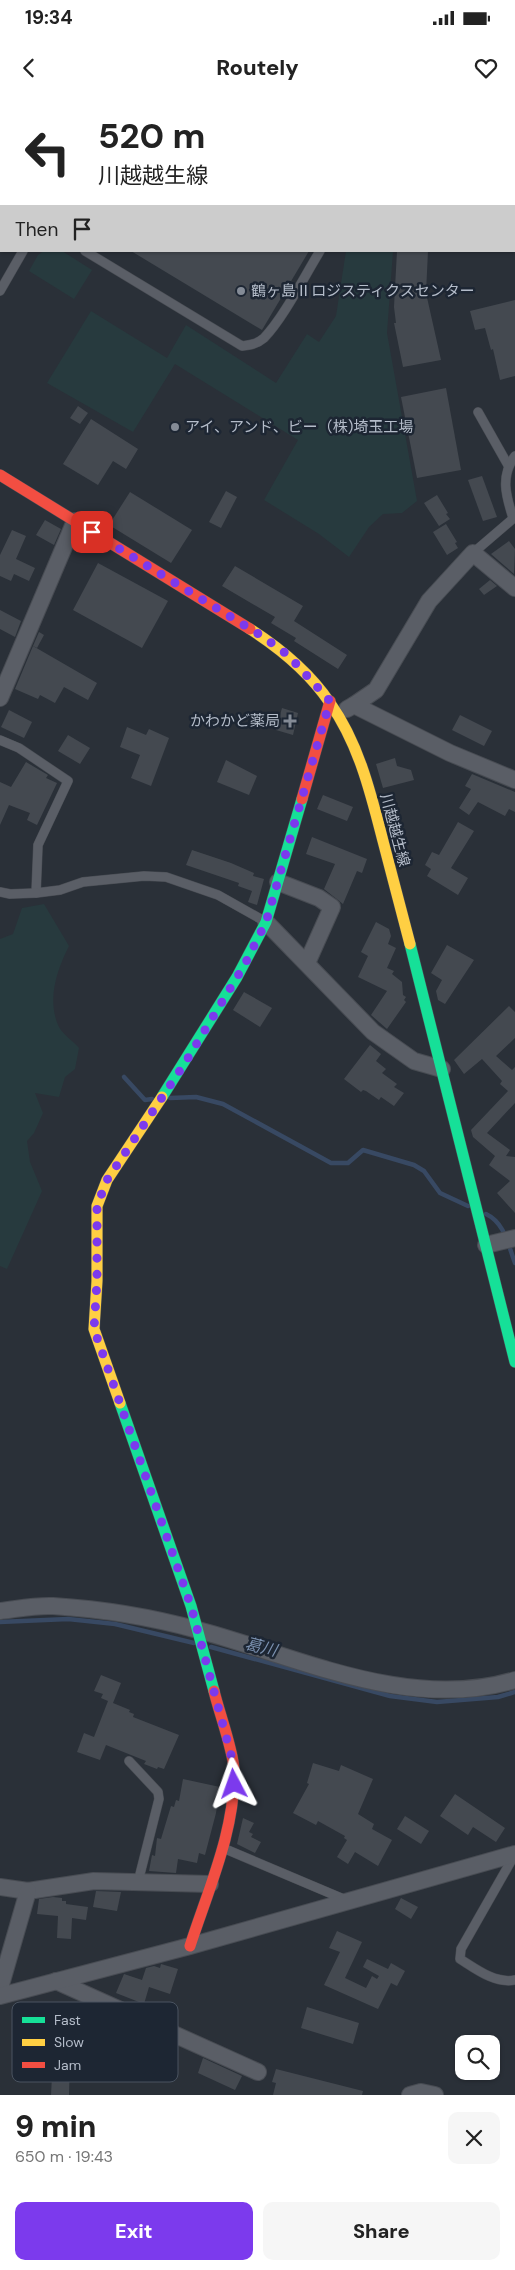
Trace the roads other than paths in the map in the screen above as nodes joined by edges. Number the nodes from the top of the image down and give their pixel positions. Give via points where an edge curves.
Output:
1 (23, 252) edge
2 (87, 252) edge
3 (319, 252) edge
4 (0, 291) edge
5 (478, 412) dead end
6 (515, 456) edge
7 (508, 465) junction
8 (0, 475) edge
9 (514, 517) edge
10 (75, 521) junction
11 (473, 553) junction
12 (515, 588) edge
13 (5, 668) edge
14 (0, 698) edge
15 (354, 705) junction
16 (334, 707) junction
17 (0, 740) edge
18 (515, 780) edge
19 (278, 882) junction
20 (0, 892) edge
21 (36, 894) junction
22 (266, 922) junction
23 (307, 963) junction
24 (442, 1068) junction
25 (515, 1238) edge
26 (486, 1245) junction
27 (515, 1362) edge
28 (0, 1610) edge
29 (198, 1630) junction
30 (515, 1680) edge
31 (129, 1761) dead end
32 (222, 1847) junction
33 (515, 1854) edge
34 (138, 1882) junction
35 (210, 1884) junction
36 (0, 1887) edge
37 (28, 1890) junction
38 (348, 1901) junction
39 (190, 1946) junction
40 (515, 1980) edge
41 (56, 1981) junction
42 (0, 1988) edge
43 (0, 1996) edge
44 (103, 2002) edge
45 (178, 2036) edge
46 (258, 2072) dead end
47 (410, 2095) edge
48 (435, 2095) edge

1 - 4 lane
2 - 3 lane via 242,346 255,344 263,338
5 - 7 lane
6 - 7 lane
7 - 9 lane via 504,491
8 - 10 street, 川越越生線
9 - 11 lane
10 - 13 street
10 - 16 street, 川越越生線 via 262,636 288,655
11 - 12 street
11 - 15 street via 429,601 376,690
13 - 14 street
15 - 16 street
15 - 18 street
16 - 19 street
16 - 24 street, 川越越生線 via 355,747 370,790
17 - 21 lane via 19,748 68,781 38,845
19 - 22 street
19 - 23 street via 319,898 332,907
20 - 21 lane
21 - 22 lane via 82,882 166,877 218,895
22 - 23 street
22 - 29 street via 185,1063 107,1180 97,1206 94,1329
23 - 24 street via 389,1044 414,1061
24 - 26 street, 川越越生線
25 - 26 street
26 - 27 street, 川越越生線
28 - 29 street via 51,1606 149,1618
29 - 30 street via 354,1676 412,1688 461,1689
29 - 32 street via 234,1766 233,1802
31 - 34 lane via 158,1792 159,1799
32 - 35 street
32 - 38 lane
33 - 38 street
33 - 40 lane via 460,1949 460,1959 479,1972 499,1980
34 - 35 street
34 - 37 street via 94,1881
35 - 39 street
36 - 37 street
37 - 42 street
38 - 39 street
39 - 41 street
41 - 43 street
41 - 44 street
45 - 46 street
47 - 48 street via 421,2092

